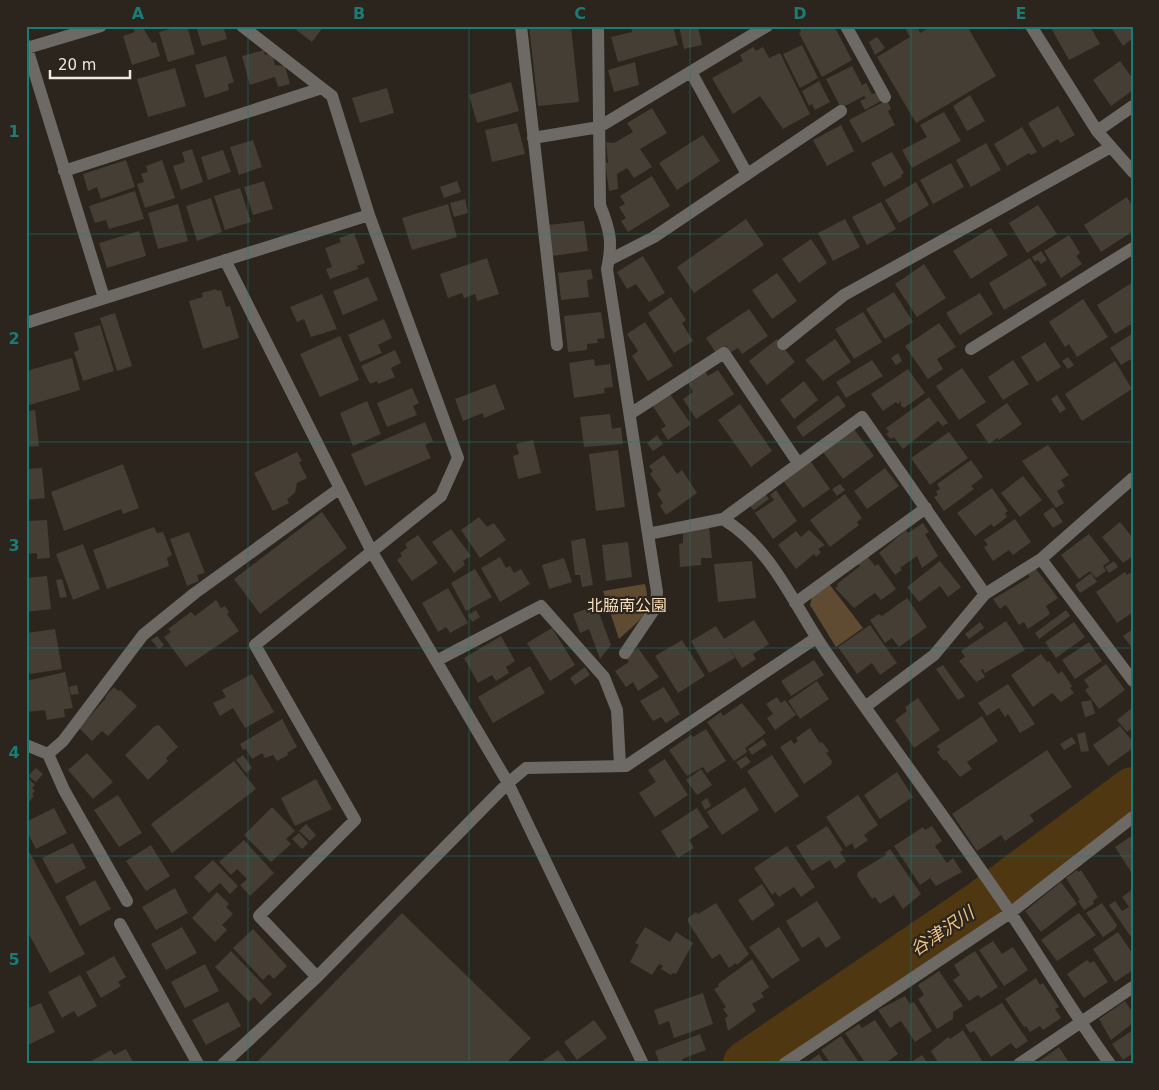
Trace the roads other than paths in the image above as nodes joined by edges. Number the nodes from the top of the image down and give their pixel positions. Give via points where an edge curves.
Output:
1 (101, 26) edge
2 (242, 26) edge
3 (521, 26) edge
4 (598, 26) edge
5 (767, 26) edge
6 (846, 26) edge
7 (1031, 26) edge
8 (27, 47) edge
9 (691, 72) junction
10 (322, 88) junction
11 (885, 97) dead end
12 (1133, 106) edge
13 (841, 111) dead end
14 (599, 127) junction
15 (1097, 131) junction
16 (533, 138) junction
17 (1111, 147) junction
18 (64, 171) junction
19 (1133, 172) edge
20 (747, 174) junction
21 (369, 215) junction
22 (1133, 248) edge
23 (225, 260) junction
24 (609, 260) junction
25 (104, 298) junction
26 (26, 323) edge
27 (783, 344) dead end
28 (557, 345) dead end
29 (971, 349) dead end
30 (630, 414) junction
31 (798, 463) junction
32 (1133, 478) edge
33 (340, 488) junction
34 (926, 508) junction
35 (723, 519) junction
36 (648, 534) junction
37 (372, 552) junction
38 (1041, 559) junction
39 (985, 594) junction
40 (795, 602) junction
41 (816, 638) junction
42 (624, 653) dead end
43 (436, 660) junction
44 (1133, 680) edge
45 (865, 707) junction
46 (26, 745) edge
47 (48, 754) junction
48 (620, 765) junction
49 (508, 783) junction
50 (1133, 817) edge
51 (127, 901) dead end
52 (1010, 913) junction
53 (120, 924) dead end
54 (317, 977) junction
55 (1133, 987) edge
56 (1080, 1023) junction
57 (198, 1064) edge
58 (223, 1064) edge
59 (643, 1064) edge
60 (784, 1064) edge
61 (1019, 1064) edge
62 (1110, 1064) edge

1 - 8 street
2 - 10 street
3 - 16 street
4 - 14 street
5 - 9 street
6 - 11 street
7 - 15 street
8 - 18 street
9 - 14 street
9 - 20 street
10 - 18 street
10 - 21 street via 332,96
12 - 15 street
13 - 20 street
14 - 16 street
14 - 24 street via 600,205 610,230 612,246
15 - 17 street
16 - 28 street
17 - 19 street
17 - 27 street via 844,295
18 - 25 street
20 - 24 street via 654,237
21 - 23 street
21 - 37 street via 458,458 441,496
22 - 29 street
23 - 25 street
23 - 33 street
24 - 30 street via 607,269
25 - 26 street
30 - 31 street via 724,353
30 - 36 street
31 - 34 street via 862,417
31 - 35 street
32 - 38 street
33 - 37 street
33 - 47 street via 195,593 143,635 64,741
34 - 39 street
34 - 40 street
35 - 36 street
35 - 40 street via 738,528 765,555
36 - 42 street via 658,592 656,607
37 - 43 street
37 - 54 street via 256,645 354,820 259,916
38 - 39 street
38 - 44 street
39 - 45 street via 934,656
40 - 41 street
41 - 45 street
41 - 48 street via 626,766
43 - 48 street via 540,606 604,678 617,710
43 - 49 street
45 - 52 street
46 - 47 street
47 - 51 street via 64,790
48 - 49 street via 526,768
49 - 54 street
49 - 59 street
50 - 52 street
52 - 56 street
52 - 60 street
53 - 57 street
54 - 58 street
55 - 56 street
56 - 61 street
56 - 62 street

